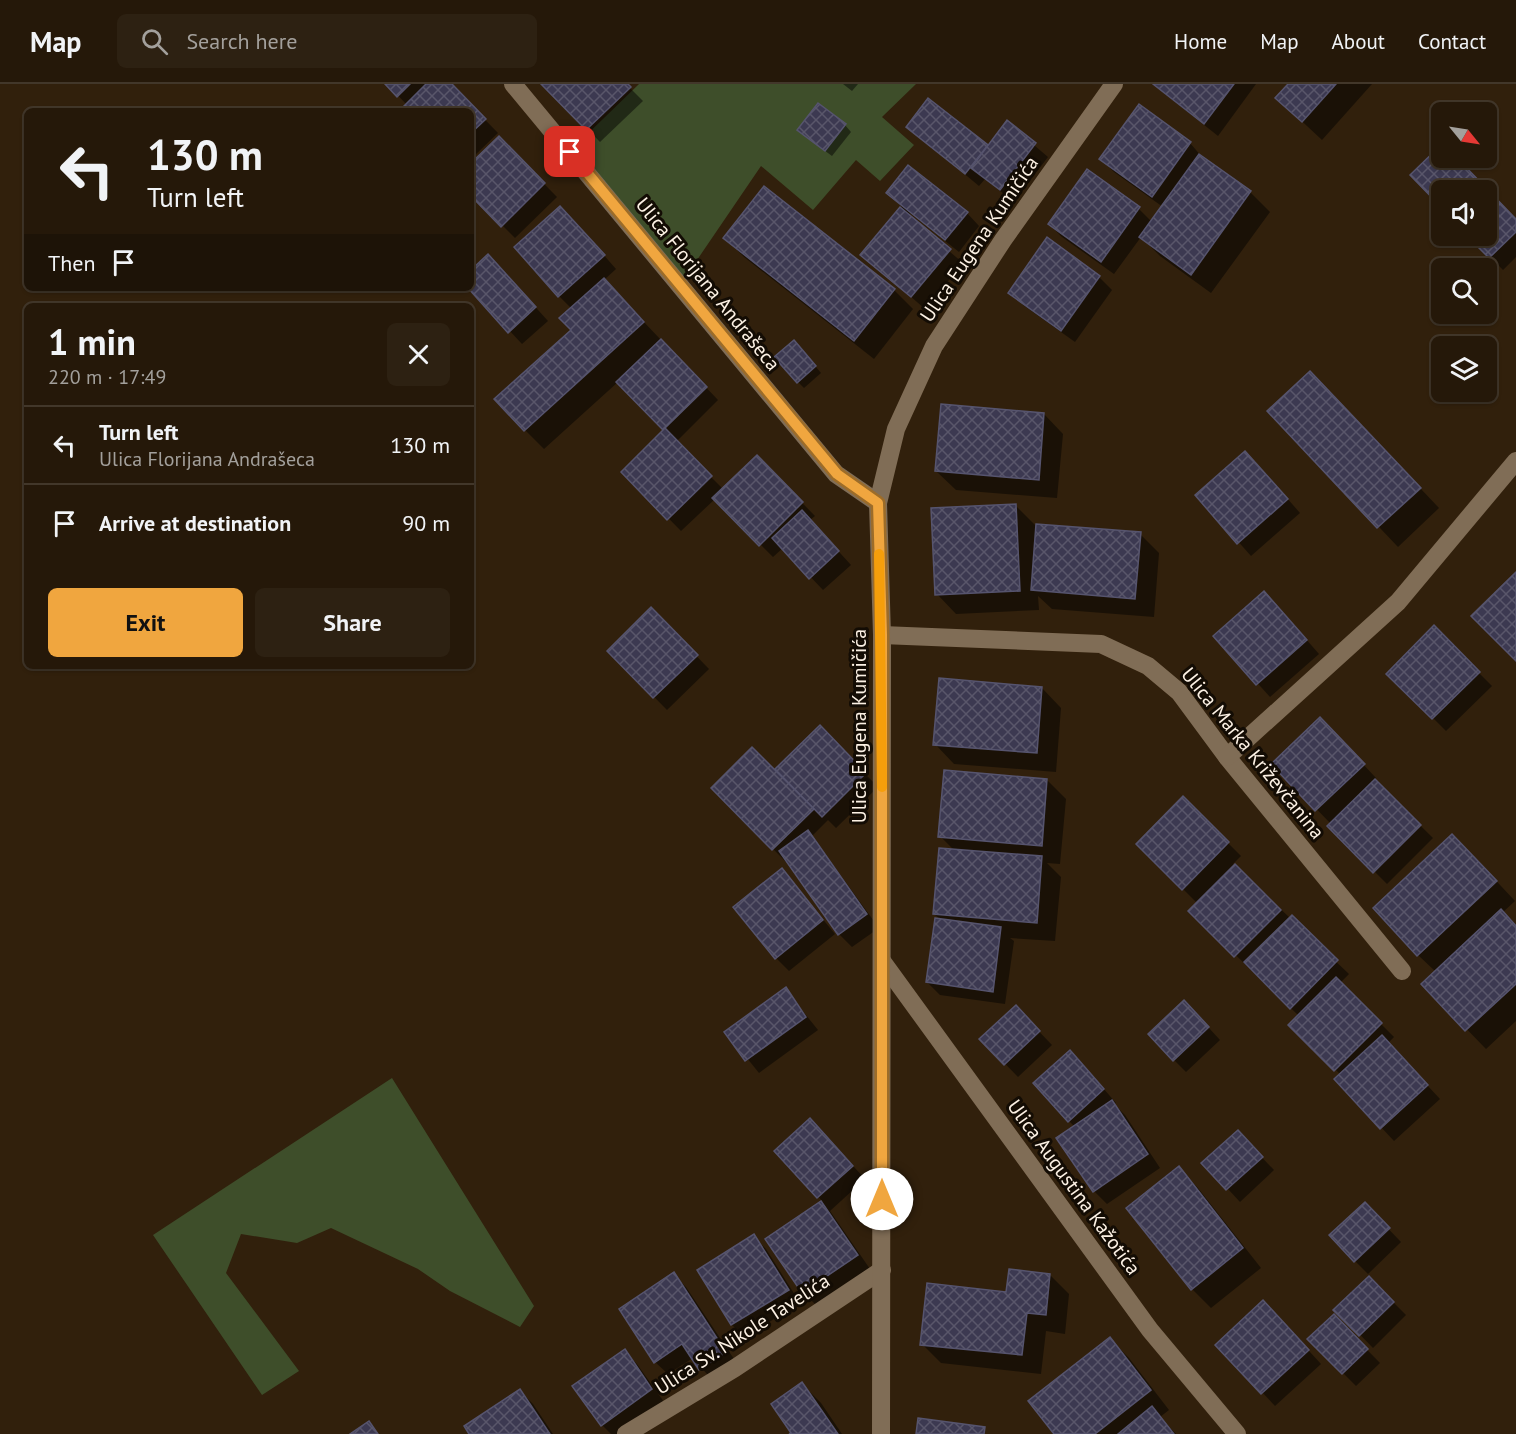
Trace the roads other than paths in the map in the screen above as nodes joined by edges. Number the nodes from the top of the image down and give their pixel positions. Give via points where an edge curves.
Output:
1 (513, 84) edge
2 (1114, 84) edge
3 (1516, 461) edge
4 (878, 503) junction
5 (882, 635) junction
6 (1227, 757) junction
7 (882, 962) junction
8 (1402, 971) dead end
9 (882, 1270) junction
10 (626, 1434) edge
11 (881, 1434) edge
12 (1237, 1434) edge

1 - 4 street, Ulica Florijana Andrašeca via 829,465
2 - 4 street, Ulica Eugena Kumičića via 934,346 896,429
3 - 6 street via 1398,602
4 - 5 street, Ulica Eugena Kumičića
5 - 6 street, Ulica Marka Križevčanina via 1101,644 1148,666 1179,692
5 - 7 street, Ulica Eugena Kumičića
6 - 8 street, Ulica Marka Križevčanina
7 - 9 street, Ulica Eugena Kumičića
7 - 12 street, Ulica Augustina Kažotića via 1149,1330
9 - 10 street, Ulica Sv. Nikole Tavelića via 735,1368
9 - 11 street, Ulica Eugena Kumičića

